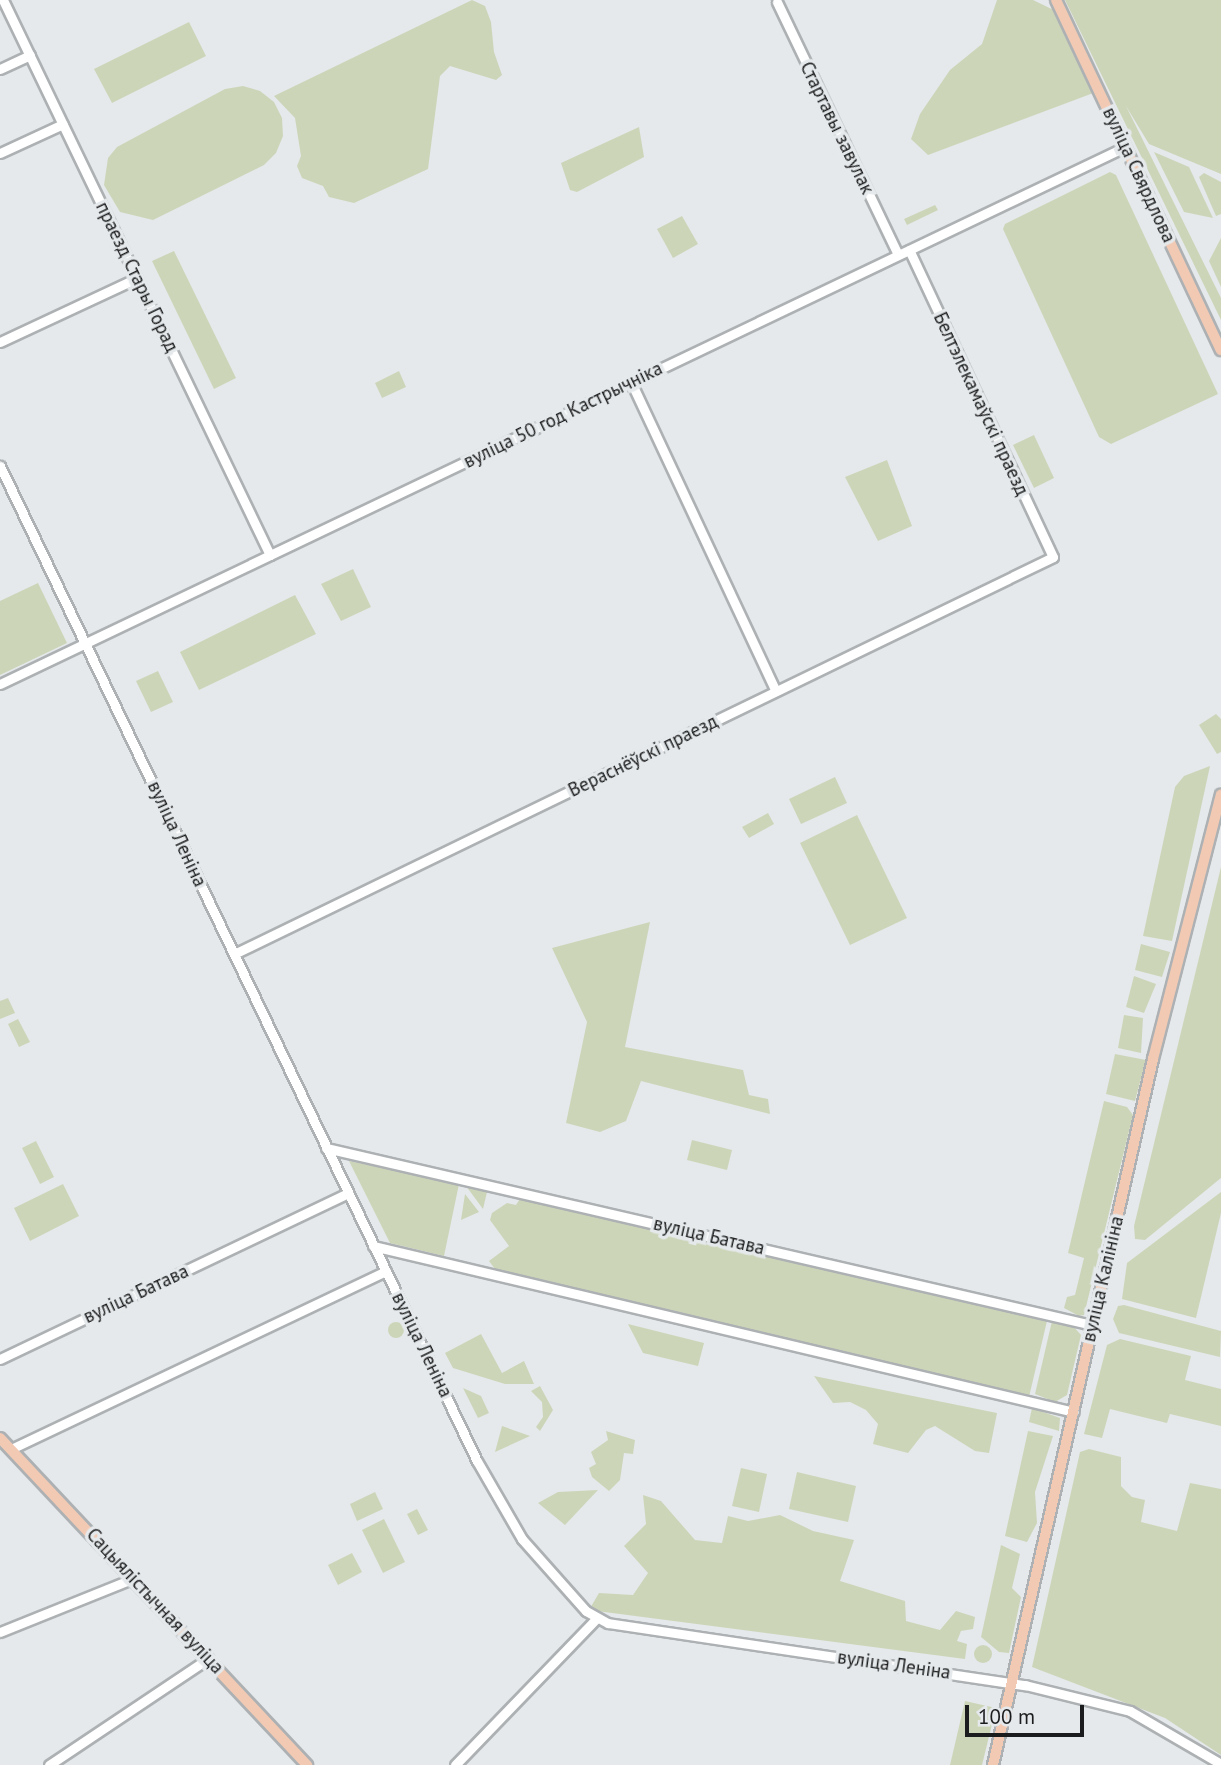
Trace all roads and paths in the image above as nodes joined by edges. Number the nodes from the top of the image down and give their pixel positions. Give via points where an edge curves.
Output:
1 (3, 0) edge
2 (1056, 0) edge
3 (777, 2) dead end
4 (30, 55) junction
5 (0, 69) edge
6 (63, 124) junction
7 (1125, 147) junction
8 (0, 153) edge
9 (909, 250) junction
10 (898, 255) junction
11 (137, 278) junction
12 (0, 342) edge
13 (1221, 350) edge
14 (631, 383) junction
15 (0, 466) edge
16 (270, 555) junction
17 (1053, 558) joint
18 (87, 643) junction
19 (0, 684) edge
20 (776, 691) junction
21 (1221, 795) edge
22 (234, 954) junction
23 (326, 1148) junction
24 (348, 1193) junction
25 (373, 1246) junction
26 (386, 1271) junction
27 (1092, 1325) junction
28 (0, 1359) edge
29 (1074, 1412) junction
30 (0, 1438) edge
31 (11, 1449) junction
32 (134, 1578) junction
33 (595, 1620) junction
34 (0, 1632) edge
35 (209, 1658) junction
36 (1013, 1682) junction
37 (1221, 1764) edge
38 (49, 1765) edge
39 (307, 1765) edge
40 (455, 1765) edge
41 (993, 1765) edge

1 - 4 street, праезд Стары Горад
2 - 7 main road, вуліца Свярдлова
3 - 10 street, Стартавы завулак
4 - 5 street
4 - 6 street, праезд Стары Горад
6 - 8 street
6 - 11 street, праезд Стары Горад
7 - 9 street, вуліца 50 год Кастрычніка
7 - 13 main road, вуліца Свярдлова
9 - 10 street, вуліца 50 год Кастрычніка
9 - 17 street, Белтэлекамаўскі праезд
10 - 14 street, вуліца 50 год Кастрычніка
11 - 12 street
11 - 16 street, праезд Стары Горад
14 - 16 street, вуліца 50 год Кастрычніка
14 - 20 street
15 - 18 street, вуліца Леніна
16 - 18 street, вуліца 50 год Кастрычніка
17 - 20 street, Вераснёўскі праезд
18 - 19 street, вуліца 50 год Кастрычніка
18 - 22 street, вуліца Леніна
20 - 22 street, Вераснёўскі праезд
21 - 27 main road, вуліца Калініна via 1202,858
22 - 23 street, вуліца Леніна
23 - 24 street, вуліца Леніна
23 - 27 street, вуліца Батава
24 - 25 street, вуліца Леніна
24 - 28 street, вуліца Батава
25 - 26 street, вуліца Леніна
25 - 29 street
26 - 31 street
26 - 33 street, вуліца Леніна via 504,1511 522,1539
27 - 29 main road, вуліца Калініна
29 - 36 main road, вуліца Калініна
30 - 31 main road, Сацыялістычная вуліца
31 - 32 main road, Сацыялістычная вуліца
32 - 34 street
32 - 35 main road, Сацыялістычная вуліца
33 - 36 street, вуліца Леніна
33 - 40 street
35 - 38 street
35 - 39 main road, Сацыялістычная вуліца
36 - 37 street, вуліца Леніна via 1130,1711
36 - 41 main road, вуліца Калініна

